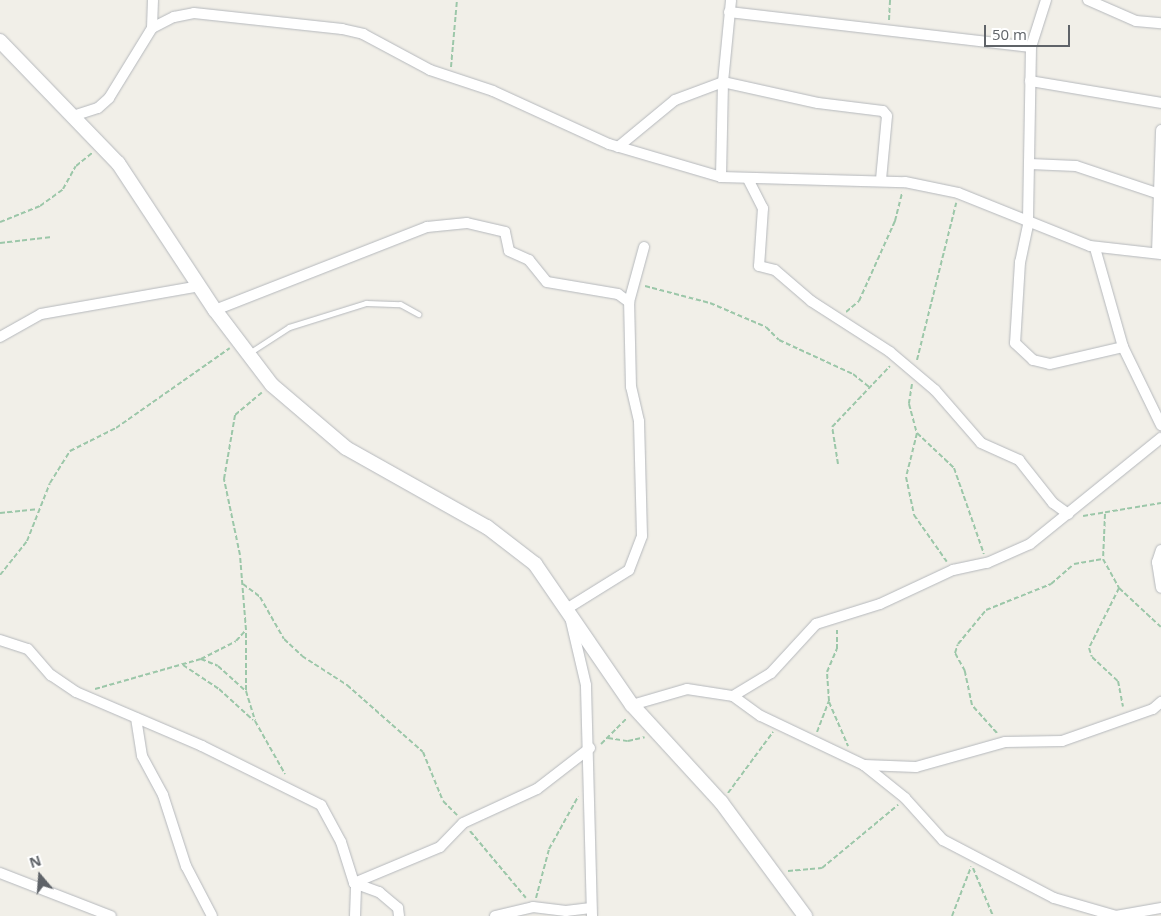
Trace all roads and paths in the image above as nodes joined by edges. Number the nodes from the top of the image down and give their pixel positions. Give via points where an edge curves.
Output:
1 (153, 0) edge
2 (457, 0) edge
3 (731, 0) edge
4 (890, 0) edge
5 (1046, 0) edge
6 (1088, 0) edge
7 (729, 12) junction
8 (1161, 23) edge
9 (152, 28) junction
10 (888, 34) junction
11 (0, 41) edge
12 (1031, 47) junction
13 (450, 77) junction
14 (1030, 81) junction
15 (723, 82) junction
16 (1161, 103) edge
17 (73, 116) junction
18 (1161, 130) edge
19 (98, 140) junction
20 (618, 147) junction
21 (1030, 164) junction
22 (721, 177) junction
23 (748, 179) junction
24 (882, 180) junction
25 (905, 182) junction
26 (958, 193) junction
27 (1159, 194) junction
28 (0, 222) edge
29 (1028, 225) junction
30 (52, 237) dead end
31 (0, 243) edge
32 (644, 247) dead end
33 (1095, 248) junction
34 (1159, 253) edge
35 (635, 284) junction
36 (199, 286) junction
37 (629, 302) junction
38 (215, 310) junction
39 (418, 314) dead end
40 (834, 315) junction
41 (0, 336) edge
42 (240, 341) junction
43 (1123, 347) junction
44 (249, 353) junction
45 (895, 358) junction
46 (914, 374) junction
47 (272, 385) junction
48 (870, 388) junction
49 (1161, 425) edge
50 (917, 433) junction
51 (1161, 438) edge
52 (838, 464) dead end
53 (1161, 503) edge
54 (38, 509) junction
55 (1068, 513) junction
56 (0, 514) edge
57 (1105, 514) junction
58 (1161, 550) edge
59 (1103, 559) junction
60 (987, 563) junction
61 (953, 570) junction
62 (0, 575) edge
63 (243, 584) junction
64 (1119, 588) junction
65 (1161, 588) edge
66 (568, 608) junction
67 (846, 614) junction
68 (1161, 627) edge
69 (246, 630) junction
70 (0, 640) edge
71 (200, 659) junction
72 (183, 665) junction
73 (246, 691) junction
74 (76, 692) junction
75 (733, 696) junction
76 (828, 701) junction
77 (1161, 702) edge
78 (637, 708) junction
79 (136, 718) junction
80 (1128, 719) junction
81 (255, 722) junction
82 (778, 724) junction
83 (659, 732) junction
84 (608, 738) junction
85 (815, 742) junction
86 (1005, 742) junction
87 (590, 748) junction
88 (853, 760) junction
89 (864, 765) junction
90 (288, 780) dead end
91 (579, 791) dead end
92 (905, 798) junction
93 (721, 802) junction
94 (463, 823) junction
95 (0, 874) edge
96 (777, 878) junction
97 (355, 884) junction
98 (1161, 908) edge
99 (592, 912) edge
100 (111, 916) edge
101 (212, 916) edge
102 (355, 916) edge
103 (399, 916) edge
104 (495, 916) edge
105 (805, 916) edge
106 (952, 916) edge
107 (993, 916) edge

1 - 9 street
2 - 13 path
3 - 7 street
4 - 10 path
5 - 12 street
6 - 8 street via 1136,21
7 - 10 street
7 - 15 street
9 - 13 street via 194,13 342,29 388,45 412,62
9 - 17 street via 109,98 98,108
10 - 12 street
11 - 17 street
12 - 14 street
13 - 20 street
14 - 16 street
14 - 21 street
15 - 20 street via 675,100
15 - 22 street
15 - 24 street via 818,103 883,111 887,116
17 - 19 street
18 - 27 street
19 - 28 path via 90,159 76,166 63,190 40,206
19 - 36 street
20 - 22 street
21 - 27 street via 1076,166
21 - 29 street
22 - 23 street
23 - 24 street
23 - 40 street via 763,208 757,264 775,270
24 - 25 street
25 - 26 street
25 - 40 path via 895,221 858,301 849,311
26 - 29 street
26 - 46 path
27 - 34 street
29 - 33 street
29 - 43 street via 1020,262 1015,338 1018,348 1033,360 1050,364
30 - 31 path
32 - 35 street
33 - 34 street
33 - 43 street
35 - 37 street
35 - 48 path via 710,303 766,327 779,340 853,374
36 - 38 street
36 - 41 street via 41,314
37 - 38 street via 618,294 547,282 529,260 510,251 502,229 467,223 427,227
37 - 66 street via 631,379 639,421 642,536 629,570
38 - 42 street
39 - 44 lane via 400,304 366,303 289,327
40 - 45 street
42 - 44 street
42 - 54 path via 116,428 70,451
43 - 49 street
44 - 47 street
45 - 46 street
45 - 48 path
46 - 50 path via 909,404
46 - 55 street via 935,390 981,443 1019,460 1053,503
47 - 63 path via 235,415 224,479
47 - 66 street via 346,448 487,527 535,564
48 - 52 path via 832,427
50 - 60 path via 954,468
50 - 61 path via 906,477 914,515
51 - 55 street
53 - 57 path
54 - 56 path
54 - 62 path via 27,540
55 - 57 path via 1089,517
55 - 60 street via 1030,544
57 - 59 path
58 - 65 street via 1157,562
59 - 64 path
59 - 86 path via 1074,564 1051,584 986,610 958,644 955,653 965,671 972,705
60 - 61 street
61 - 67 street via 913,591
63 - 69 path
63 - 94 path via 260,597 284,639 302,656 347,686 423,752 443,801
64 - 68 path
64 - 80 path via 1089,648 1118,681
66 - 78 street
66 - 87 street via 586,685
67 - 75 street via 816,624 772,673
67 - 76 path via 826,672
69 - 71 path via 236,641
69 - 73 path
70 - 74 street via 28,649 51,675
71 - 72 path
71 - 73 path via 218,666
72 - 74 path
72 - 81 path via 220,689
73 - 81 path
74 - 79 street
75 - 78 street via 687,689
75 - 82 street
76 - 85 path
76 - 88 path
77 - 80 street
78 - 83 street
78 - 84 path
79 - 97 street via 321,805 341,842
79 - 101 street via 142,756 163,795 186,866
80 - 86 street via 1062,741
81 - 90 path
82 - 85 street
82 - 93 path
83 - 84 path via 628,742
83 - 93 street
84 - 87 path
85 - 88 street
86 - 89 street via 916,767
87 - 94 street via 532,793
87 - 99 street
88 - 89 street
89 - 92 street
91 - 94 path via 549,849 534,904 518,892 496,857 482,849
92 - 96 path via 822,868 792,870
92 - 98 street via 943,840 1054,898 1116,916
93 - 96 street
94 - 97 street via 435,850
95 - 100 street
96 - 105 street
97 - 102 street
97 - 103 street via 379,892 398,908
99 - 104 street via 532,907
106 - 107 path via 972,864

